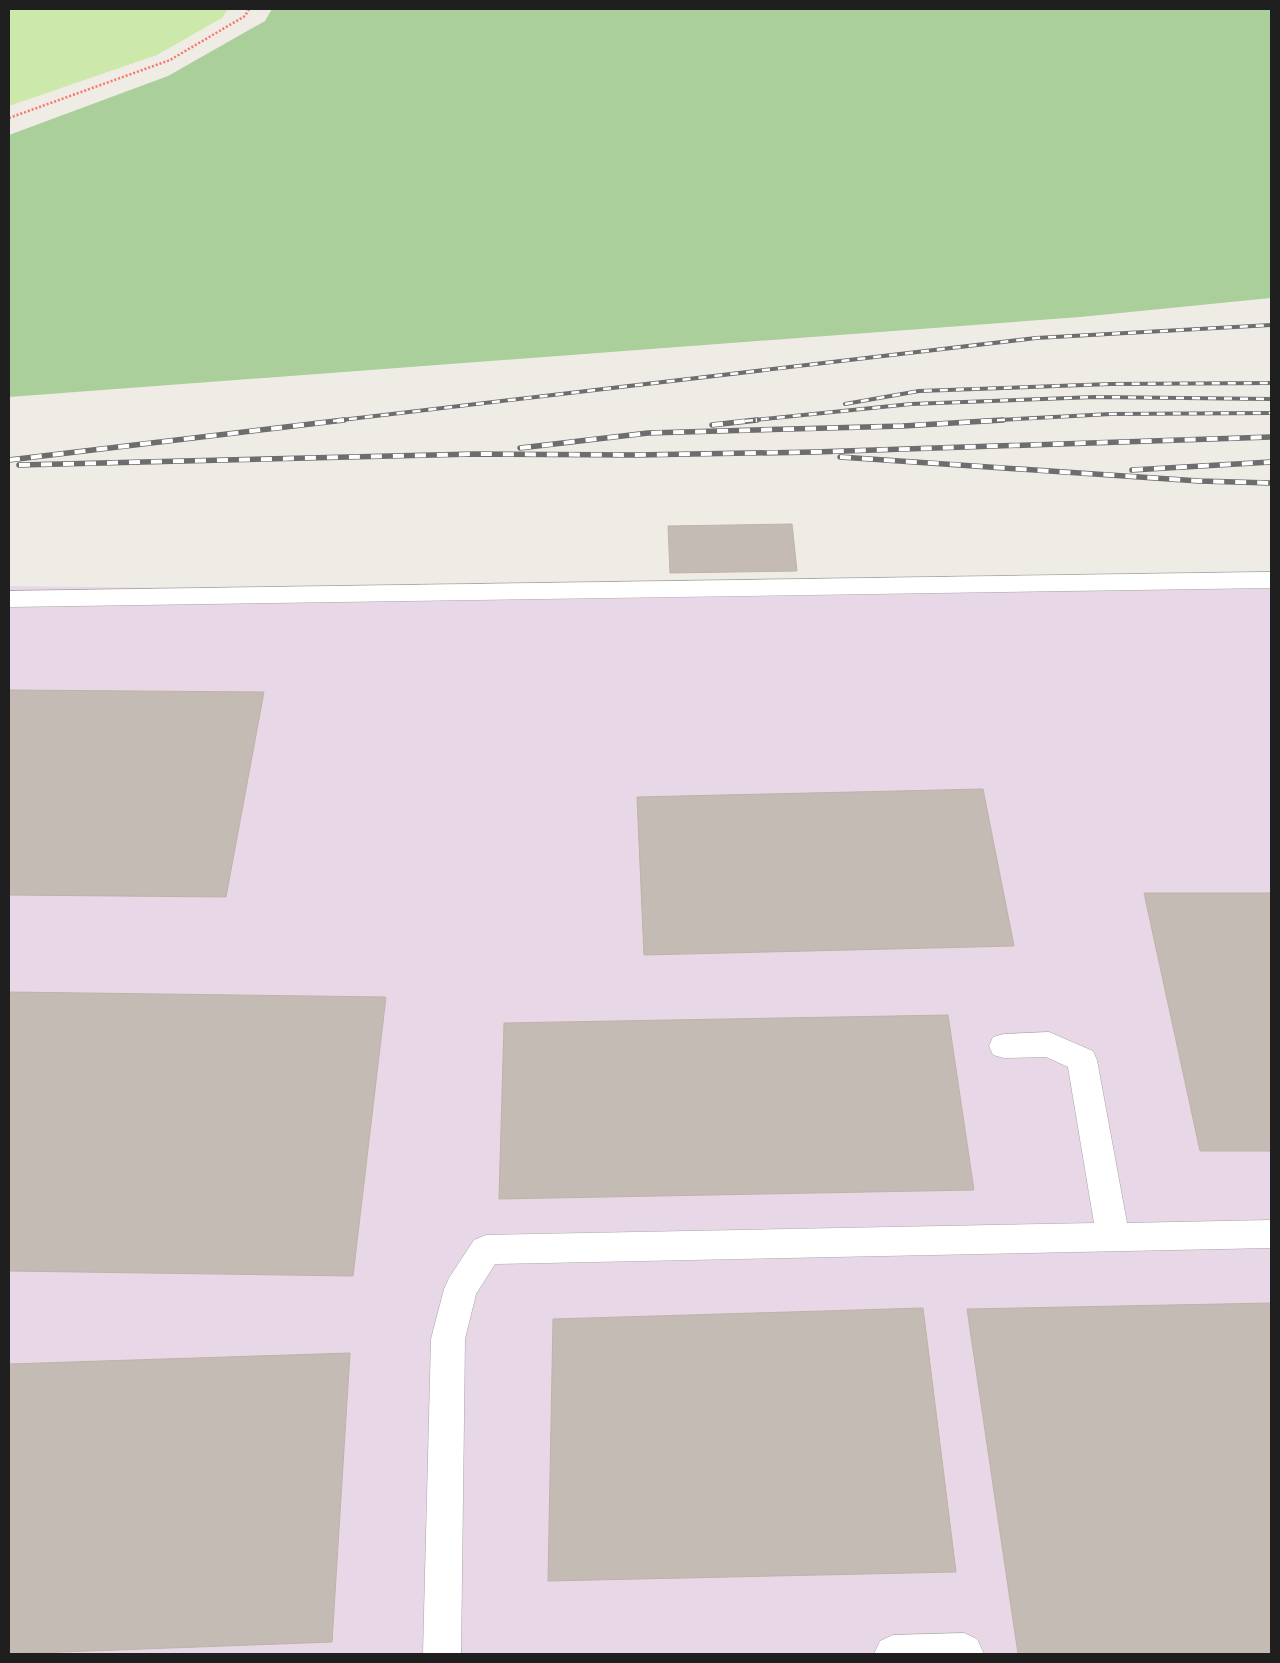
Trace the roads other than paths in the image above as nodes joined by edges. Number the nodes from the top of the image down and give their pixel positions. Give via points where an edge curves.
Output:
1 (1271, 580) edge
2 (9, 599) edge
3 (1004, 1046) dead end
4 (1271, 1234) edge
5 (1113, 1237) junction
6 (964, 1652) dead end
7 (442, 1654) edge
8 (893, 1654) edge

1 - 2 lane
3 - 5 lane via 1049,1044 1082,1060
4 - 5 lane
5 - 7 lane via 486,1250 461,1289 448,1339
6 - 8 lane

